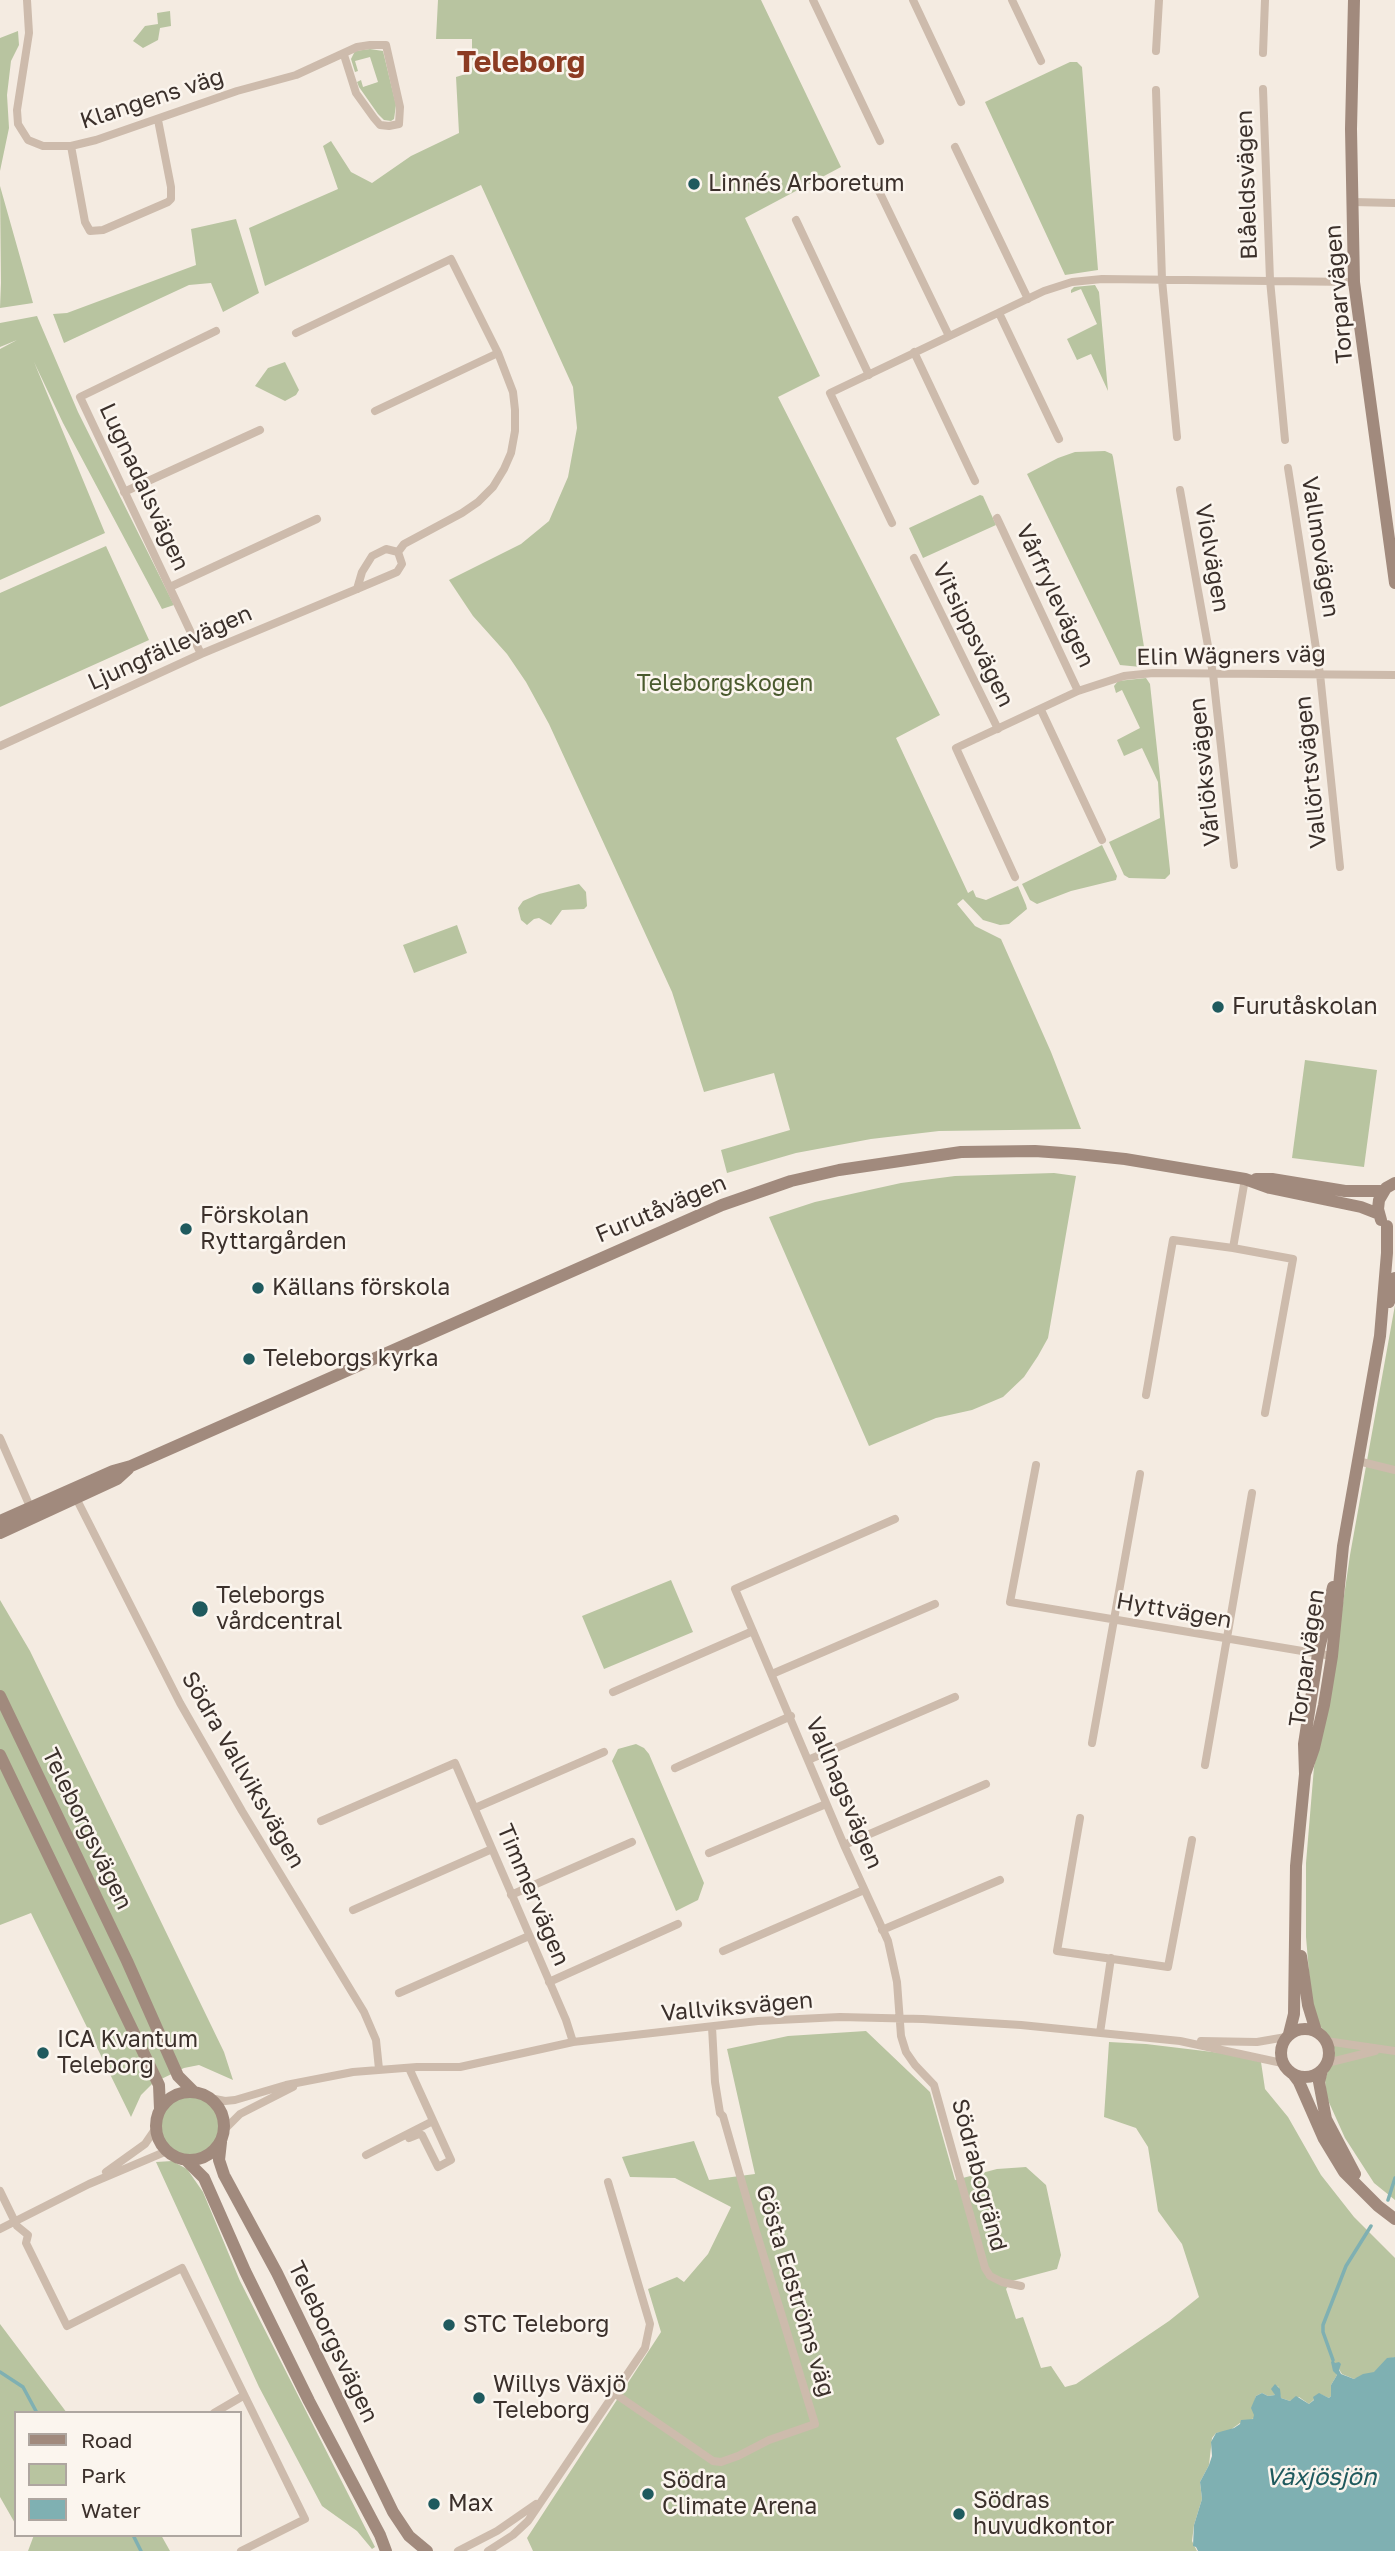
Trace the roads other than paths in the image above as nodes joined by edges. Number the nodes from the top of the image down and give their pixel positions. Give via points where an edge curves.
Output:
1 (27, 0) edge
2 (813, 0) edge
3 (913, 0) edge
4 (1012, 0) edge
5 (1159, 0) edge
6 (1265, 0) edge
7 (1354, 0) edge
8 (1156, 51) dead end
9 (1263, 52) dead end
10 (344, 55) junction
11 (1041, 61) dead end
12 (1263, 89) dead end
13 (1156, 90) dead end
14 (961, 102) dead end
15 (158, 120) junction
16 (880, 141) dead end
17 (71, 146) junction
18 (955, 148) dead end
19 (877, 187) dead end
20 (1353, 202) junction
21 (1395, 203) edge
22 (796, 220) dead end
23 (1162, 280) junction
24 (1270, 280) junction
25 (1354, 282) junction
26 (1028, 299) junction
27 (999, 313) junction
28 (216, 331) dead end
29 (296, 333) dead end
30 (949, 336) junction
31 (914, 352) junction
32 (498, 354) junction
33 (869, 375) junction
34 (375, 411) dead end
35 (260, 430) dead end
36 (1177, 437) dead end
37 (1059, 439) dead end
38 (1286, 440) dead end
39 (1288, 468) dead end
40 (975, 481) dead end
41 (1180, 490) dead end
42 (124, 492) junction
43 (997, 518) dead end
44 (317, 519) dead end
45 (892, 523) dead end
46 (398, 552) junction
47 (914, 558) dead end
48 (1395, 583) edge
49 (170, 587) junction
50 (357, 589) junction
51 (201, 654) junction
52 (1213, 674) junction
53 (1320, 674) junction
54 (1395, 676) edge
55 (1079, 691) junction
56 (1041, 710) junction
57 (998, 729) junction
58 (0, 746) edge
59 (1102, 840) dead end
60 (1234, 865) dead end
61 (1340, 867) dead end
62 (1015, 877) dead end
63 (1245, 1179) junction
64 (1395, 1183) edge
65 (1383, 1191) junction
66 (1379, 1214) junction
67 (1391, 1228) edge
68 (1233, 1248) junction
69 (1395, 1279) edge
70 (1380, 1336) junction
71 (1146, 1395) dead end
72 (1265, 1413) dead end
73 (0, 1438) edge
74 (1358, 1461) junction
75 (1035, 1465) dead end
76 (1395, 1470) edge
77 (1140, 1475) dead end
78 (1252, 1493) dead end
79 (74, 1494) junction
80 (32, 1513) junction
81 (895, 1520) dead end
82 (0, 1521) edge
83 (0, 1533) edge
84 (1343, 1546) junction
85 (935, 1604) dead end
86 (1114, 1620) junction
87 (752, 1631) junction
88 (1225, 1639) junction
89 (1318, 1654) junction
90 (1332, 1656) junction
91 (772, 1674) junction
92 (613, 1692) dead end
93 (0, 1696) edge
94 (954, 1697) dead end
95 (790, 1716) junction
96 (1092, 1743) dead end
97 (604, 1752) dead end
98 (0, 1755) edge
99 (808, 1760) junction
100 (1205, 1765) dead end
101 (675, 1768) dead end
102 (1304, 1774) junction
103 (986, 1784) dead end
104 (827, 1804) junction
105 (475, 1808) junction
106 (1080, 1818) dead end
107 (321, 1821) dead end
108 (1192, 1840) dead end
109 (632, 1842) dead end
110 (844, 1845) junction
111 (492, 1849) junction
112 (709, 1853) dead end
113 (1000, 1880) dead end
114 (864, 1890) junction
115 (511, 1895) junction
116 (1295, 1896) junction
117 (354, 1910) dead end
118 (678, 1924) dead end
119 (882, 1930) junction
120 (529, 1936) junction
121 (723, 1951) dead end
122 (1111, 1958) junction
123 (549, 1982) junction
124 (399, 1993) dead end
125 (898, 2019) junction
126 (712, 2026) junction
127 (1316, 2031) junction
128 (1100, 2033) junction
129 (1287, 2036) junction
130 (1180, 2041) junction
131 (1326, 2041) junction
132 (573, 2042) junction
133 (1382, 2050) junction
134 (1395, 2051) edge
135 (1283, 2063) junction
136 (1324, 2066) junction
137 (409, 2068) junction
138 (379, 2069) junction
139 (1293, 2074) junction
140 (302, 2083) junction
141 (194, 2092) junction
142 (210, 2098) junction
143 (160, 2109) junction
144 (433, 2122) junction
145 (156, 2128) junction
146 (225, 2129) junction
147 (409, 2138) dead end
148 (221, 2142) junction
149 (167, 2151) junction
150 (366, 2155) dead end
151 (187, 2161) junction
152 (608, 2182) dead end
153 (89, 2184) junction
154 (1360, 2187) junction
155 (0, 2191) edge
156 (1395, 2219) edge
157 (15, 2222) junction
158 (0, 2229) edge
159 (1021, 2286) dead end
160 (614, 2393) junction
161 (243, 2396) junction
162 (217, 2411) edge
163 (541, 2500) junction
164 (241, 2551) edge
165 (386, 2551) edge
166 (412, 2551) edge
167 (426, 2551) edge
168 (458, 2551) edge
169 (488, 2551) edge

1 - 17 street, Klangens väg via 29,33 18,124 35,144
2 - 16 street
3 - 14 street
4 - 11 street
5 - 8 street
6 - 9 street
7 - 20 street, Torparvägen
10 - 10 street, Klangens väg via 357,47 386,45 400,107 398,124 380,125 374,118 356,93
10 - 15 street, Klangens väg
12 - 24 street, Blåeldsvägen
13 - 23 street
15 - 17 street, Klangens väg
15 - 17 street via 171,199 103,230 90,231 85,222
18 - 26 street
19 - 30 street
20 - 21 street
20 - 25 street, Torparvägen
22 - 33 street
23 - 24 street
23 - 26 street via 1072,282
23 - 36 street
24 - 25 street
24 - 38 street, Blåeldsvägen
25 - 48 street, Torparvägen
26 - 27 street
27 - 30 street
27 - 37 street
28 - 42 street, Lugnadalsvägen via 80,397
29 - 32 street via 451,259
30 - 31 street
31 - 33 street
31 - 40 street
32 - 34 street
32 - 46 street via 515,410 513,442 504,469 478,502 404,544
33 - 45 street via 830,393
35 - 42 street
39 - 53 street, Vallmovägen
41 - 52 street, Violvägen
42 - 49 street, Lugnadalsvägen
43 - 55 street, Vårfrylevägen
44 - 49 street
46 - 50 street via 386,549 372,556
46 - 50 street, Ljungfällevägen via 402,564 397,572
47 - 57 street, Vitsippsvägen
49 - 51 street, Lugnadalsvägen
50 - 51 street, Ljungfällevägen
51 - 58 street, Ljungfällevägen
52 - 53 street, Elin Wägners väg
52 - 55 street, Elin Wägners väg via 1124,676
52 - 60 street, Vårlöksvägen
53 - 54 street, Elin Wägners väg
53 - 61 street, Vallörtsvägen
55 - 56 street, Elin Wägners väg
56 - 57 street, Elin Wägners väg
56 - 59 street
57 - 62 street, Elin Wägners väg via 956,748
63 - 65 street, Furutåvägen
63 - 66 street, Furutåvägen
63 - 68 street
63 - 79 street, Furutåvägen via 1125,1158 1035,1151 908,1158 791,1181 722,1205 113,1471
64 - 65 street
65 - 66 street
66 - 67 street
67 - 70 street, Torparvägen
68 - 71 street via 1173,1240
68 - 72 street via 1293,1259
69 - 70 street, Torparvägen
70 - 74 street, Torparvägen
73 - 80 street
74 - 76 street
74 - 84 street, Torparvägen
75 - 86 street, Hyttvägen via 1010,1602
77 - 86 street
78 - 88 street
79 - 80 street, Furutåvägen
79 - 138 street, Södra Vallviksvägen via 186,1713 365,2014 376,2040
80 - 82 street, Furutåvägen
80 - 83 street, Furutåvägen
81 - 87 street, Vallhagsvägen via 735,1589
84 - 89 street, Torparvägen
84 - 90 street, Torparvägen
85 - 91 street
86 - 88 street, Hyttvägen
86 - 96 street
87 - 91 street, Vallhagsvägen
87 - 92 street
88 - 89 street, Hyttvägen
88 - 100 street
89 - 90 street, Hyttvägen
89 - 102 street, Torparvägen
90 - 102 street, Torparvägen via 1314,1748
91 - 95 street, Vallhagsvägen
93 - 141 street, Teleborgsvägen via 178,2076
94 - 99 street
95 - 99 street, Vallhagsvägen
95 - 101 street
97 - 105 street
98 - 143 street, Teleborgsvägen via 159,2085
99 - 104 street, Vallhagsvägen
102 - 116 street, Torparvägen
103 - 110 street
104 - 110 street, Vallhagsvägen
104 - 112 street
105 - 107 street, Timmervägen via 455,1763
105 - 111 street, Timmervägen
106 - 122 street via 1057,1951
108 - 122 street via 1168,1967
109 - 115 street
110 - 114 street, Vallhagsvägen
111 - 115 street, Timmervägen
111 - 117 street
113 - 119 street
114 - 119 street, Vallhagsvägen
114 - 121 street
115 - 120 street, Timmervägen
116 - 127 street, Torparvägen via 1306,1997
116 - 129 street, Torparvägen via 1294,2014
118 - 123 street
119 - 125 street, Vallhagsvägen via 897,1982
120 - 123 street, Timmervägen
120 - 124 street
122 - 128 street
123 - 132 street, Timmervägen
125 - 126 street, Vallviksvägen via 840,2017
125 - 128 street, Vallviksvägen
125 - 159 street, Södrabogränd via 906,2052 934,2085 985,2268 1002,2282
126 - 132 street, Vallviksvägen
126 - 160 street, Gösta Edströms väg via 720,2113 815,2424 738,2456 713,2461
127 - 129 street via 1302,2028
127 - 131 street
128 - 130 street, Vallviksvägen
129 - 130 street, Vallviksvägen via 1257,2042
129 - 135 street via 1280,2050
130 - 135 street, Vallviksvägen
131 - 133 street
131 - 136 street via 1329,2050
132 - 137 street, Vallviksvägen via 460,2067
133 - 134 street
133 - 136 street
135 - 139 street
136 - 139 street via 1308,2077
136 - 154 street via 1319,2082 1326,2119
137 - 138 street, Vallviksvägen
137 - 144 street
138 - 140 street, Vallviksvägen
139 - 154 street via 1328,2146
140 - 142 street, Vallviksvägen via 235,2100
140 - 146 street, Vallviksvägen via 248,2109
141 - 142 street
141 - 143 street via 174,2096
142 - 146 street via 223,2114
143 - 145 street
144 - 147 street via 451,2160 438,2167 422,2135
144 - 150 street
145 - 149 street
145 - 153 street via 145,2144
146 - 148 street
148 - 151 street via 207,2157
148 - 167 street, Teleborgsvägen via 219,2160 224,2175 393,2512
149 - 151 street
149 - 153 street
151 - 165 street, Teleborgsvägen via 204,2178 245,2271
152 - 160 street via 650,2324 645,2348
153 - 157 street
154 - 156 street
155 - 157 street
157 - 158 street
157 - 161 street via 28,2235 26,2243 67,2326 182,2268
160 - 163 street
161 - 162 street
161 - 164 street via 305,2519
163 - 168 street via 497,2532
163 - 169 street via 528,2522
166 - 167 street

